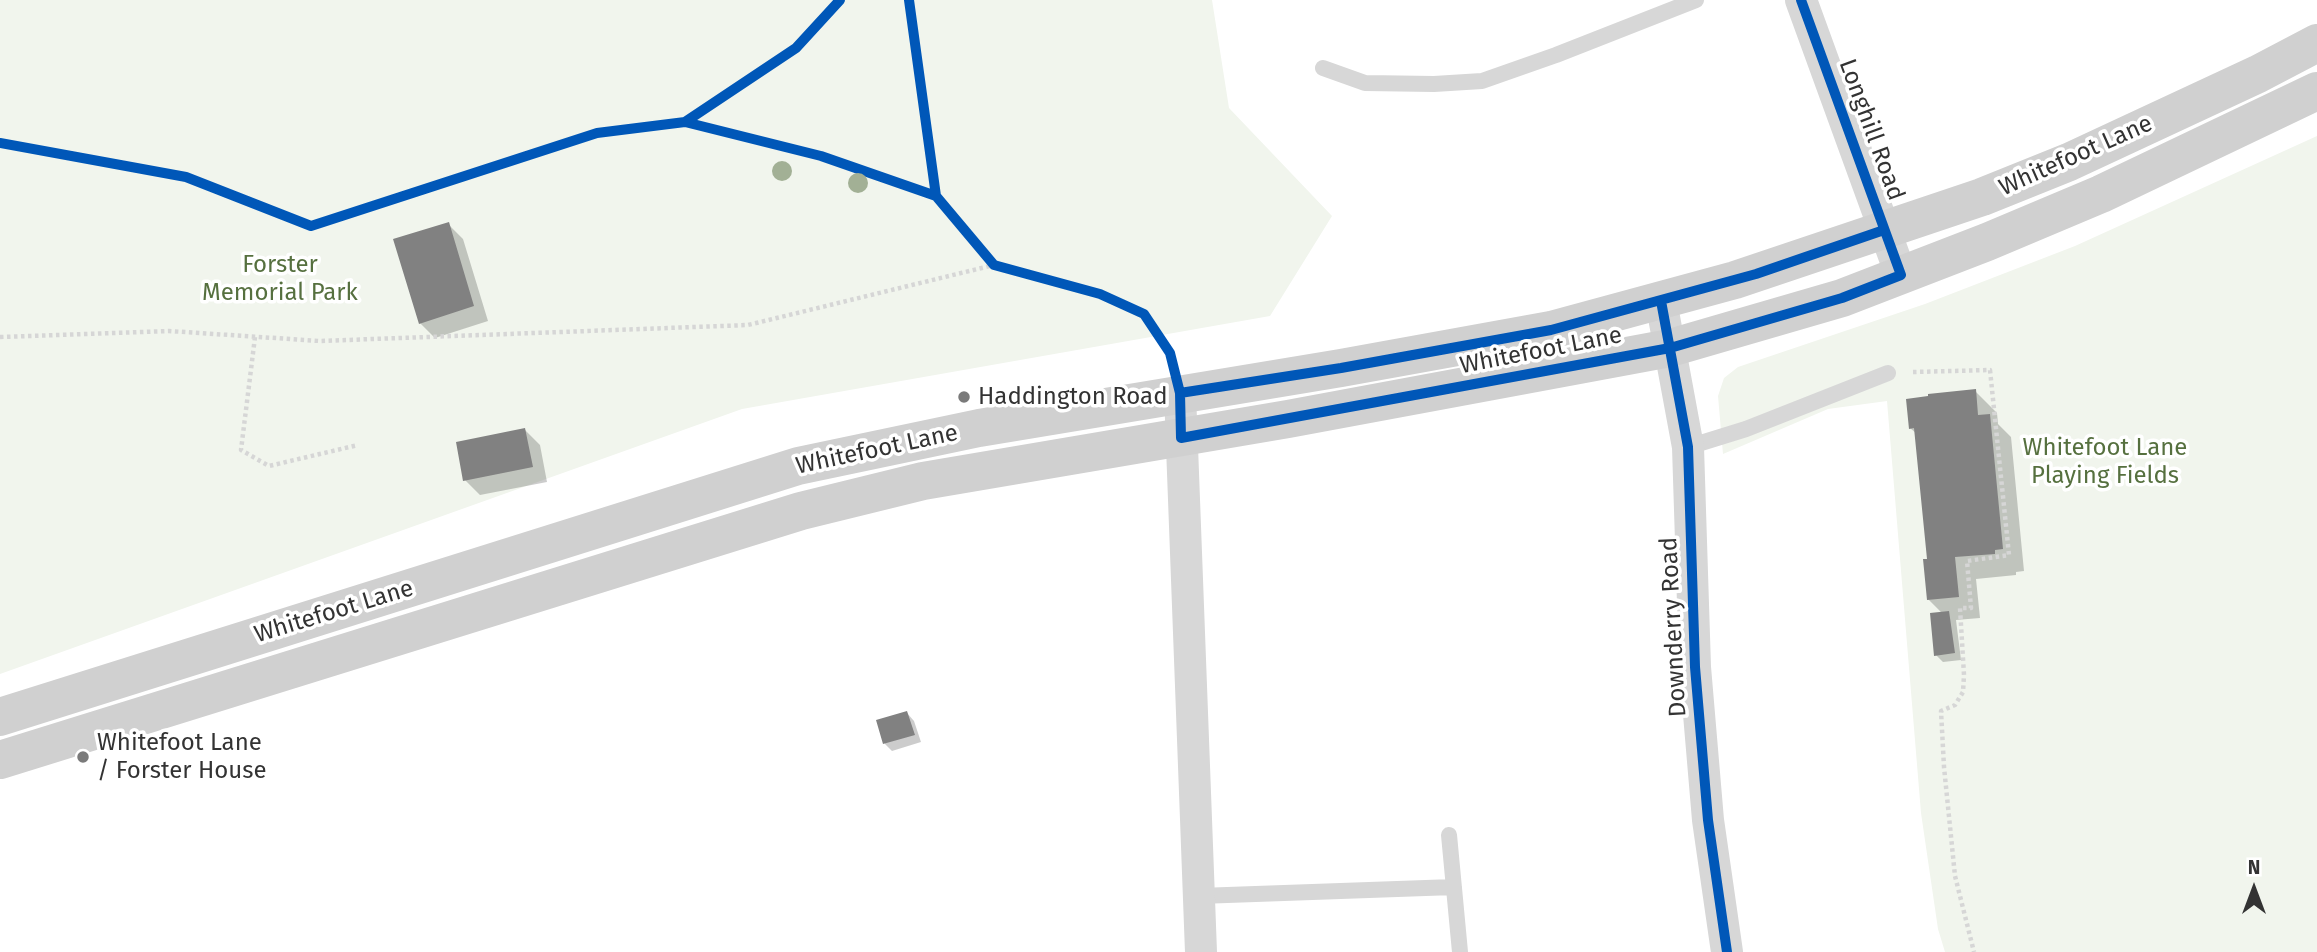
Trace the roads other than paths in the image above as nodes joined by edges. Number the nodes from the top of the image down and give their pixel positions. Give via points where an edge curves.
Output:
1 (1696, 0) edge
2 (1801, 0) edge
3 (2317, 43) edge
4 (1323, 68) dead end
5 (2317, 90) edge
6 (1884, 230) junction
7 (1901, 275) junction
8 (1661, 301) junction
9 (1670, 348) junction
10 (1888, 373) road end
11 (1180, 393) junction
12 (1181, 438) junction
13 (1688, 447) junction
14 (0, 717) edge
15 (0, 760) edge
16 (1449, 835) dead end
17 (1454, 887) junction
18 (1199, 896) junction
19 (1201, 952) edge
20 (1460, 952) edge
21 (1727, 952) edge

1 - 4 lane via 1482,81 1366,83
2 - 6 street, Longhill Road
3 - 6 street, Whitefoot Lane via 2069,162
5 - 7 street, Whitefoot Lane via 2101,194
6 - 7 street, Longhill Road
6 - 8 street, Whitefoot Lane
7 - 9 street, Whitefoot Lane via 1842,298
8 - 9 street, Downderry Road
8 - 11 street, Whitefoot Lane via 1551,330
9 - 12 street, Whitefoot Lane
9 - 13 street, Downderry Road
10 - 13 lane
11 - 12 street
11 - 14 street, Whitefoot Lane via 798,466
12 - 15 street, Whitefoot Lane via 923,481 801,510
12 - 18 street
13 - 21 street, Downderry Road via 1695,667 1708,820
16 - 17 lane
17 - 18 lane
17 - 20 lane
18 - 19 street

